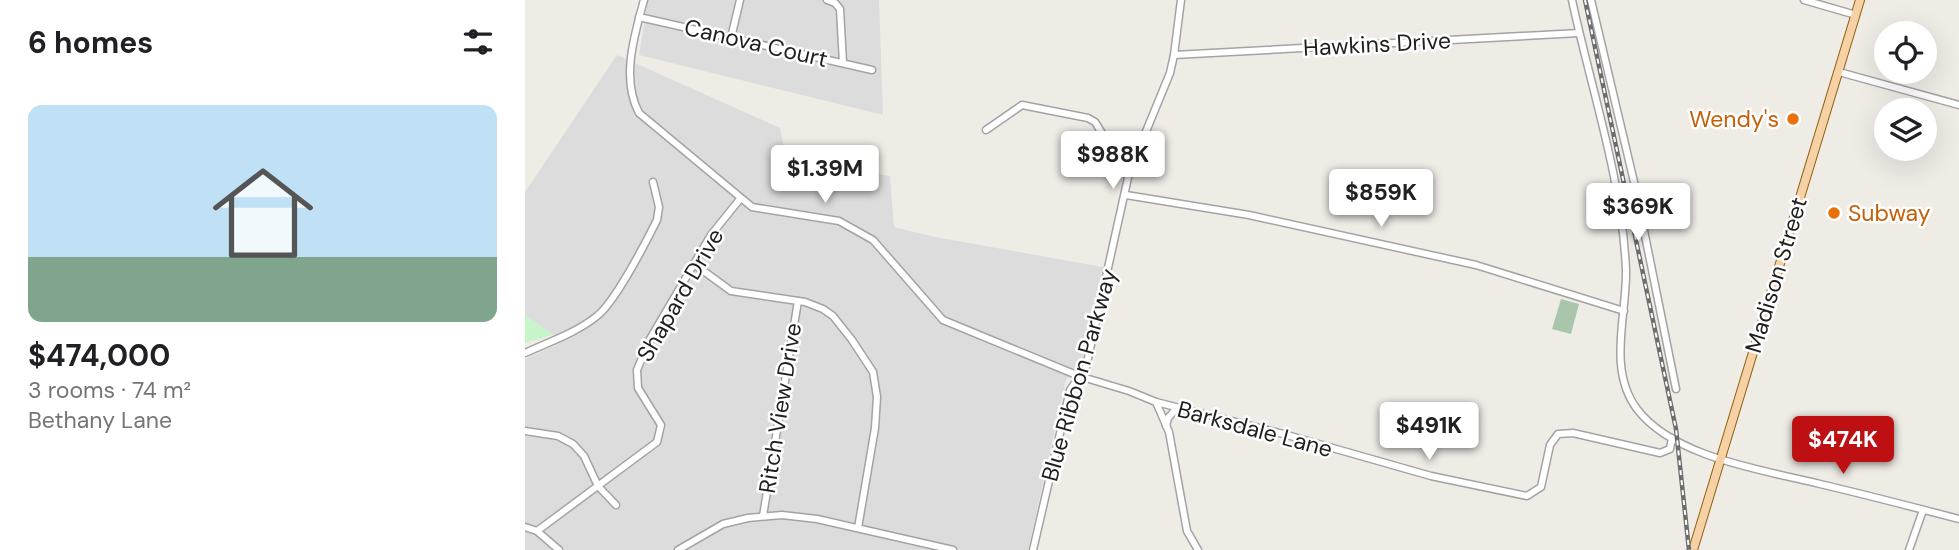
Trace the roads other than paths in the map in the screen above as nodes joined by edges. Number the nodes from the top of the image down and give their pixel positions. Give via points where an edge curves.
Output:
1 (644, 0) edge
2 (740, 0) edge
3 (827, 0) edge
4 (1181, 0) edge
5 (1572, 0) edge
6 (1591, 0) edge
7 (1804, 0) edge
8 (1860, 0) edge
9 (1856, 15) junction
10 (639, 17) junction
11 (1579, 33) junction
12 (731, 38) junction
13 (1174, 55) junction
14 (843, 63) junction
15 (872, 70) dead end
16 (1839, 72) junction
17 (1959, 105) edge
18 (986, 130) dead end
19 (1129, 173) junction
20 (653, 182) dead end
21 (1126, 195) junction
22 (740, 199) junction
23 (694, 264) junction
24 (797, 301) junction
25 (1624, 311) junction
26 (525, 353) edge
27 (1079, 376) junction
28 (1676, 389) dead end
29 (1156, 402) junction
30 (1177, 408) junction
31 (1166, 426) junction
32 (525, 431) edge
33 (1672, 438) junction
34 (1721, 459) junction
35 (598, 486) junction
36 (616, 505) dead end
37 (1923, 510) junction
38 (764, 516) junction
39 (1959, 519) edge
40 (525, 527) edge
41 (858, 528) junction
42 (537, 531) junction
43 (559, 550) edge
44 (678, 550) edge
45 (953, 550) edge
46 (1033, 550) edge
47 (1198, 550) edge
48 (1693, 550) edge
49 (1909, 550) edge

1 - 10 street
2 - 12 street
3 - 14 street via 841,9
4 - 13 street, Blue Ribbon Parkway
5 - 11 street
6 - 28 street via 1636,186
7 - 9 street
8 - 9 main road, Madison Street
9 - 16 main road, Madison Street
10 - 12 street, Canova Court
10 - 22 street via 631,92 639,113
11 - 13 street, Hawkins Drive
11 - 25 street via 1619,200 1625,238
12 - 14 street, Canova Court
13 - 19 street, Blue Ribbon Parkway
14 - 15 street, Canova Court
16 - 17 street
16 - 34 main road, Madison Street
18 - 19 street via 1022,105 1089,118
19 - 21 street, Blue Ribbon Parkway
20 - 26 street via 657,220 601,313
21 - 25 street via 1249,215 1476,264
21 - 27 street, Blue Ribbon Parkway via 1086,367
22 - 23 street, Shapard Drive
22 - 27 street, Barksdale Lane via 751,207 839,221 873,240 943,320
23 - 24 street via 731,291
23 - 35 street, Shapard Drive via 637,370 638,387 661,425 660,435 652,447
24 - 38 street, Ritch View Drive
24 - 41 street via 833,316 873,372 875,428
25 - 33 street via 1621,361 1626,390 1637,409
27 - 29 street, Barksdale Lane
27 - 46 street, Blue Ribbon Parkway via 1070,390
29 - 30 street, Barksdale Lane
29 - 31 street
30 - 31 street
30 - 33 street, Barksdale Lane via 1382,464 1527,496 1541,487 1550,444 1558,434 1660,453 1669,449
31 - 47 street via 1187,531
32 - 35 street via 565,438 584,456
33 - 34 street
34 - 37 street
34 - 48 main road, Madison Street
35 - 36 street
35 - 42 street
37 - 39 street
37 - 49 street
38 - 41 street via 817,519
38 - 44 street via 723,524
40 - 42 street
41 - 45 street
42 - 43 street

